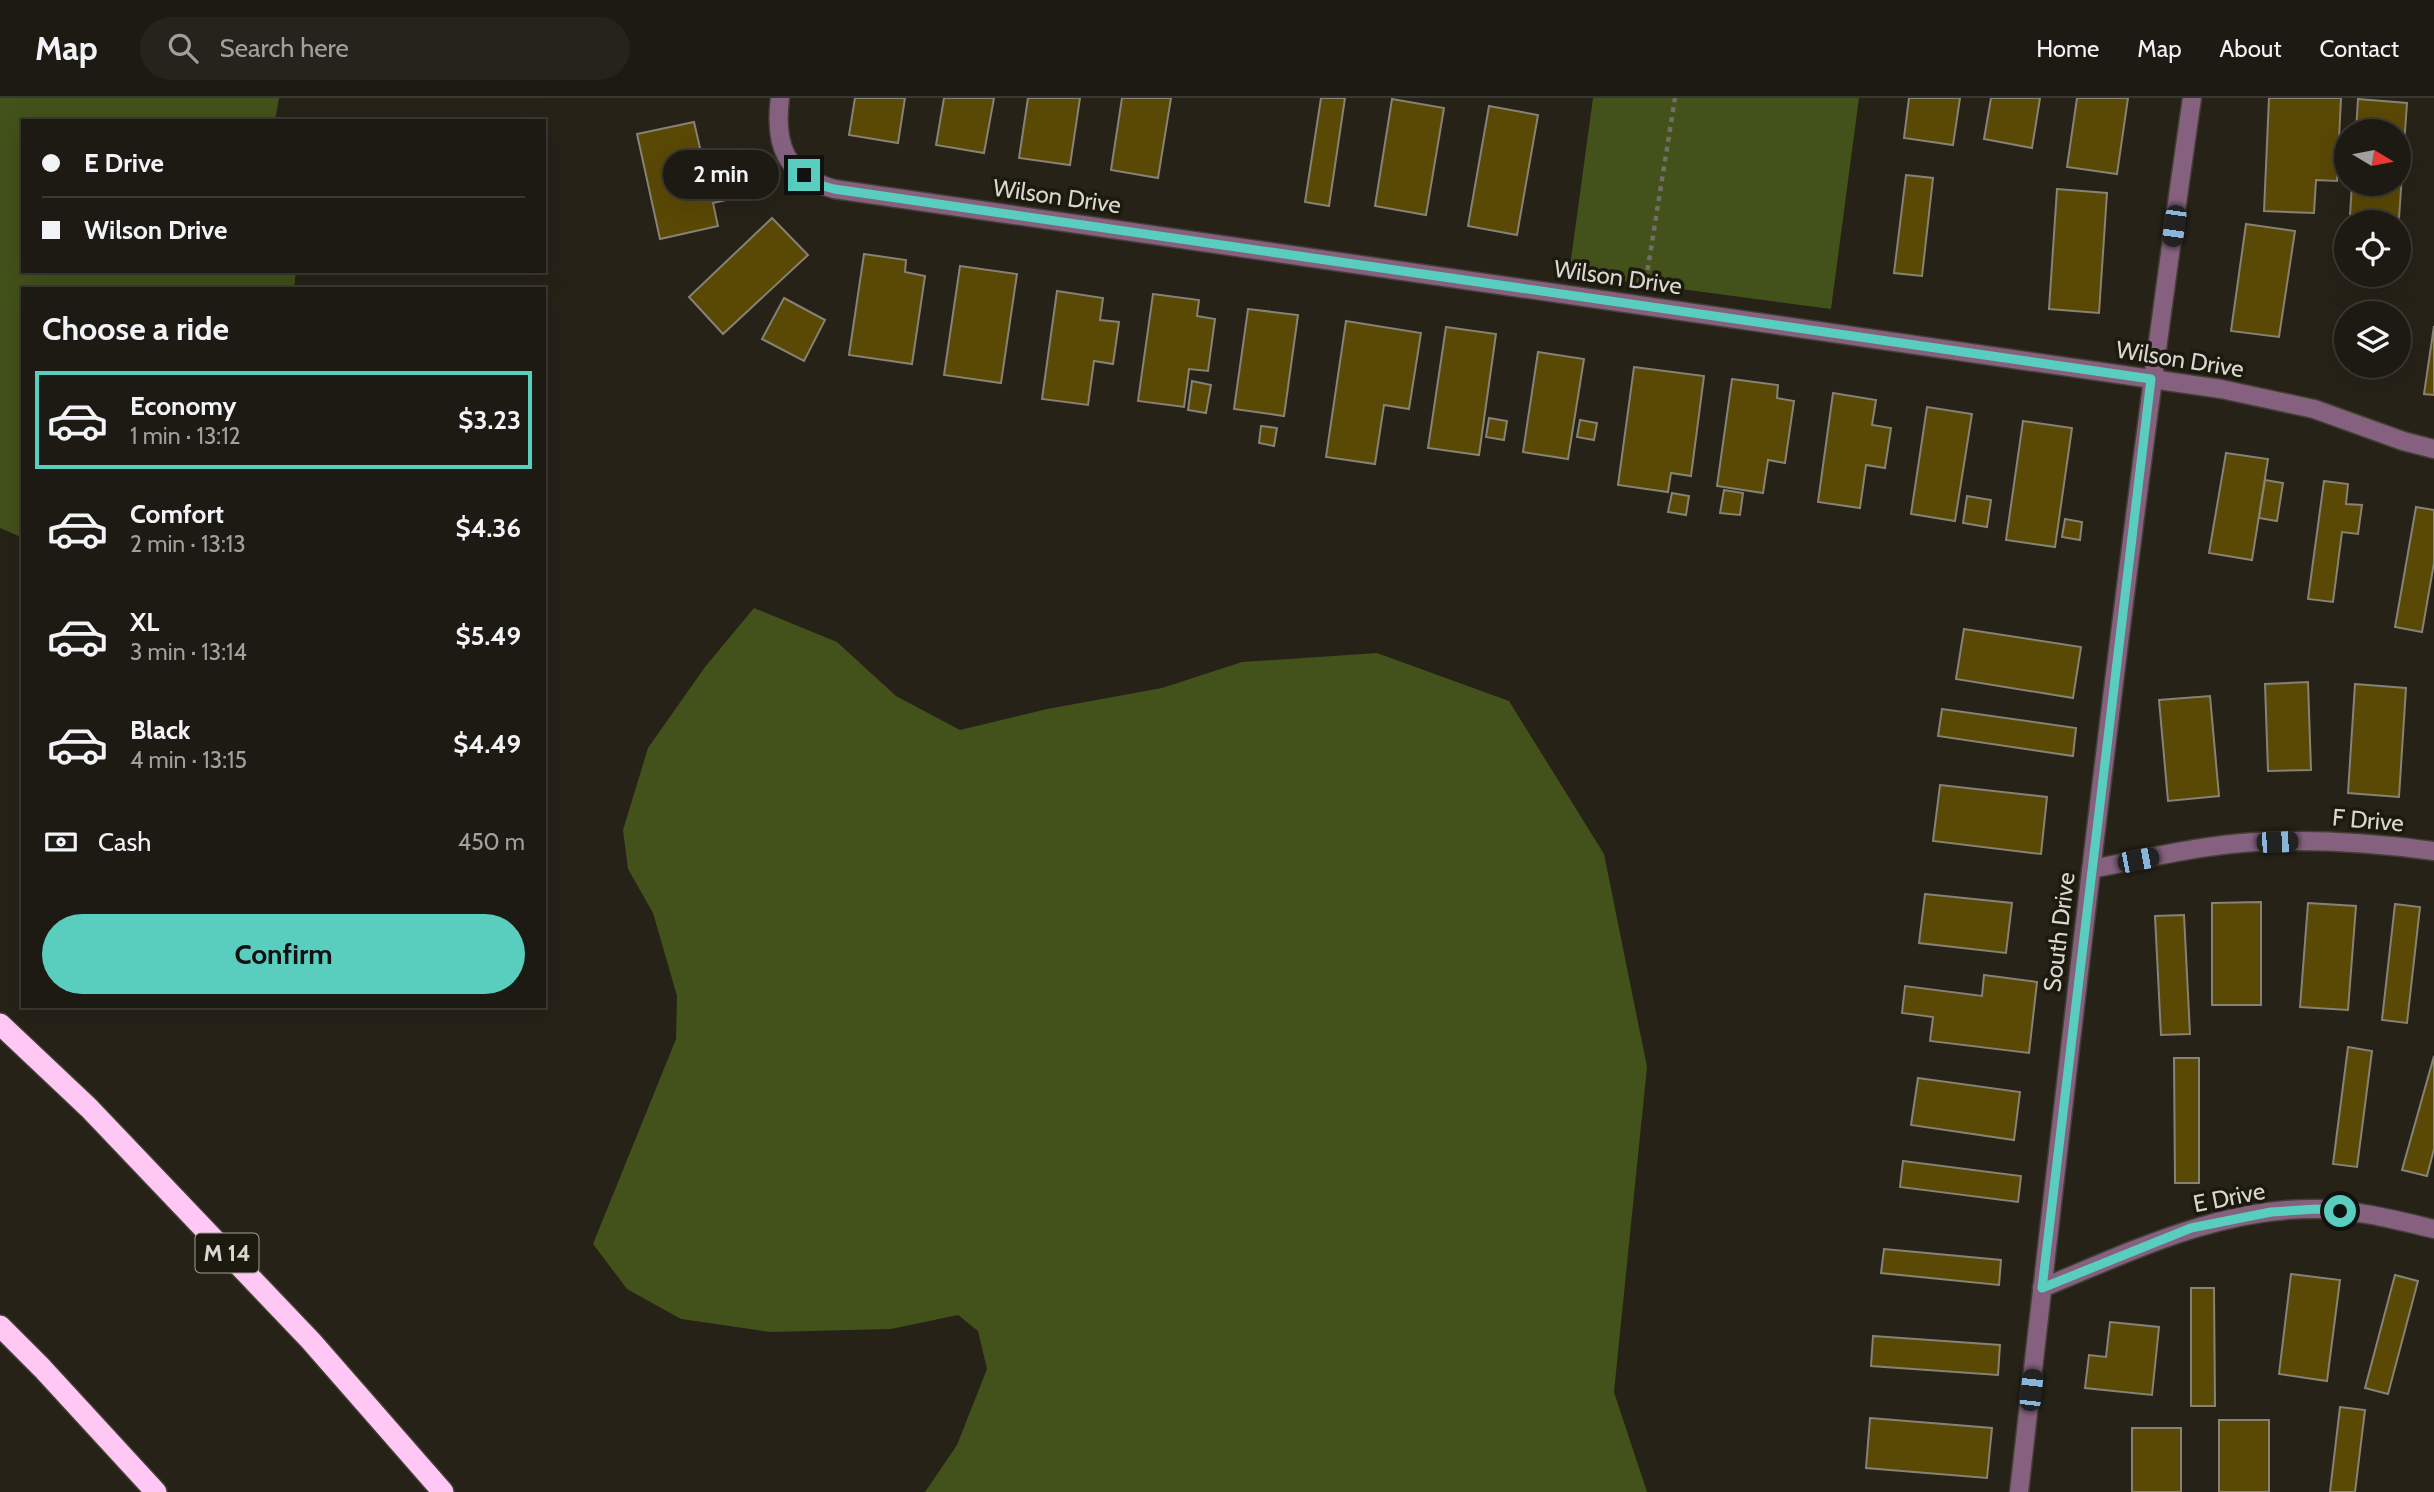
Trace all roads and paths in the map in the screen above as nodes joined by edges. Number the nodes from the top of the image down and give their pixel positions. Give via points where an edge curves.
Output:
1 (780, 98) edge
2 (1675, 98) edge
3 (2192, 98) edge
4 (1642, 306) junction
5 (2151, 379) junction
6 (2434, 449) edge
7 (2434, 851) edge
8 (2091, 869) junction
9 (0, 1024) edge
10 (2434, 1229) edge
11 (2042, 1288) junction
12 (0, 1326) edge
13 (156, 1492) edge
14 (443, 1492) edge
15 (2019, 1492) edge

1 - 4 street, Wilson Drive via 776,124 780,143 804,175 834,189
2 - 4 path
3 - 5 street, South Drive
4 - 5 street, Wilson Drive
5 - 6 street, Wilson Drive via 2314,409
5 - 8 street, South Drive
7 - 8 street, F Drive via 2323,840 2254,842
8 - 11 street, South Drive
9 - 14 highway, M 14 via 89,1108 293,1322
10 - 11 street, E Drive via 2363,1213 2271,1212 2191,1228
11 - 15 street, South Drive
12 - 13 highway

